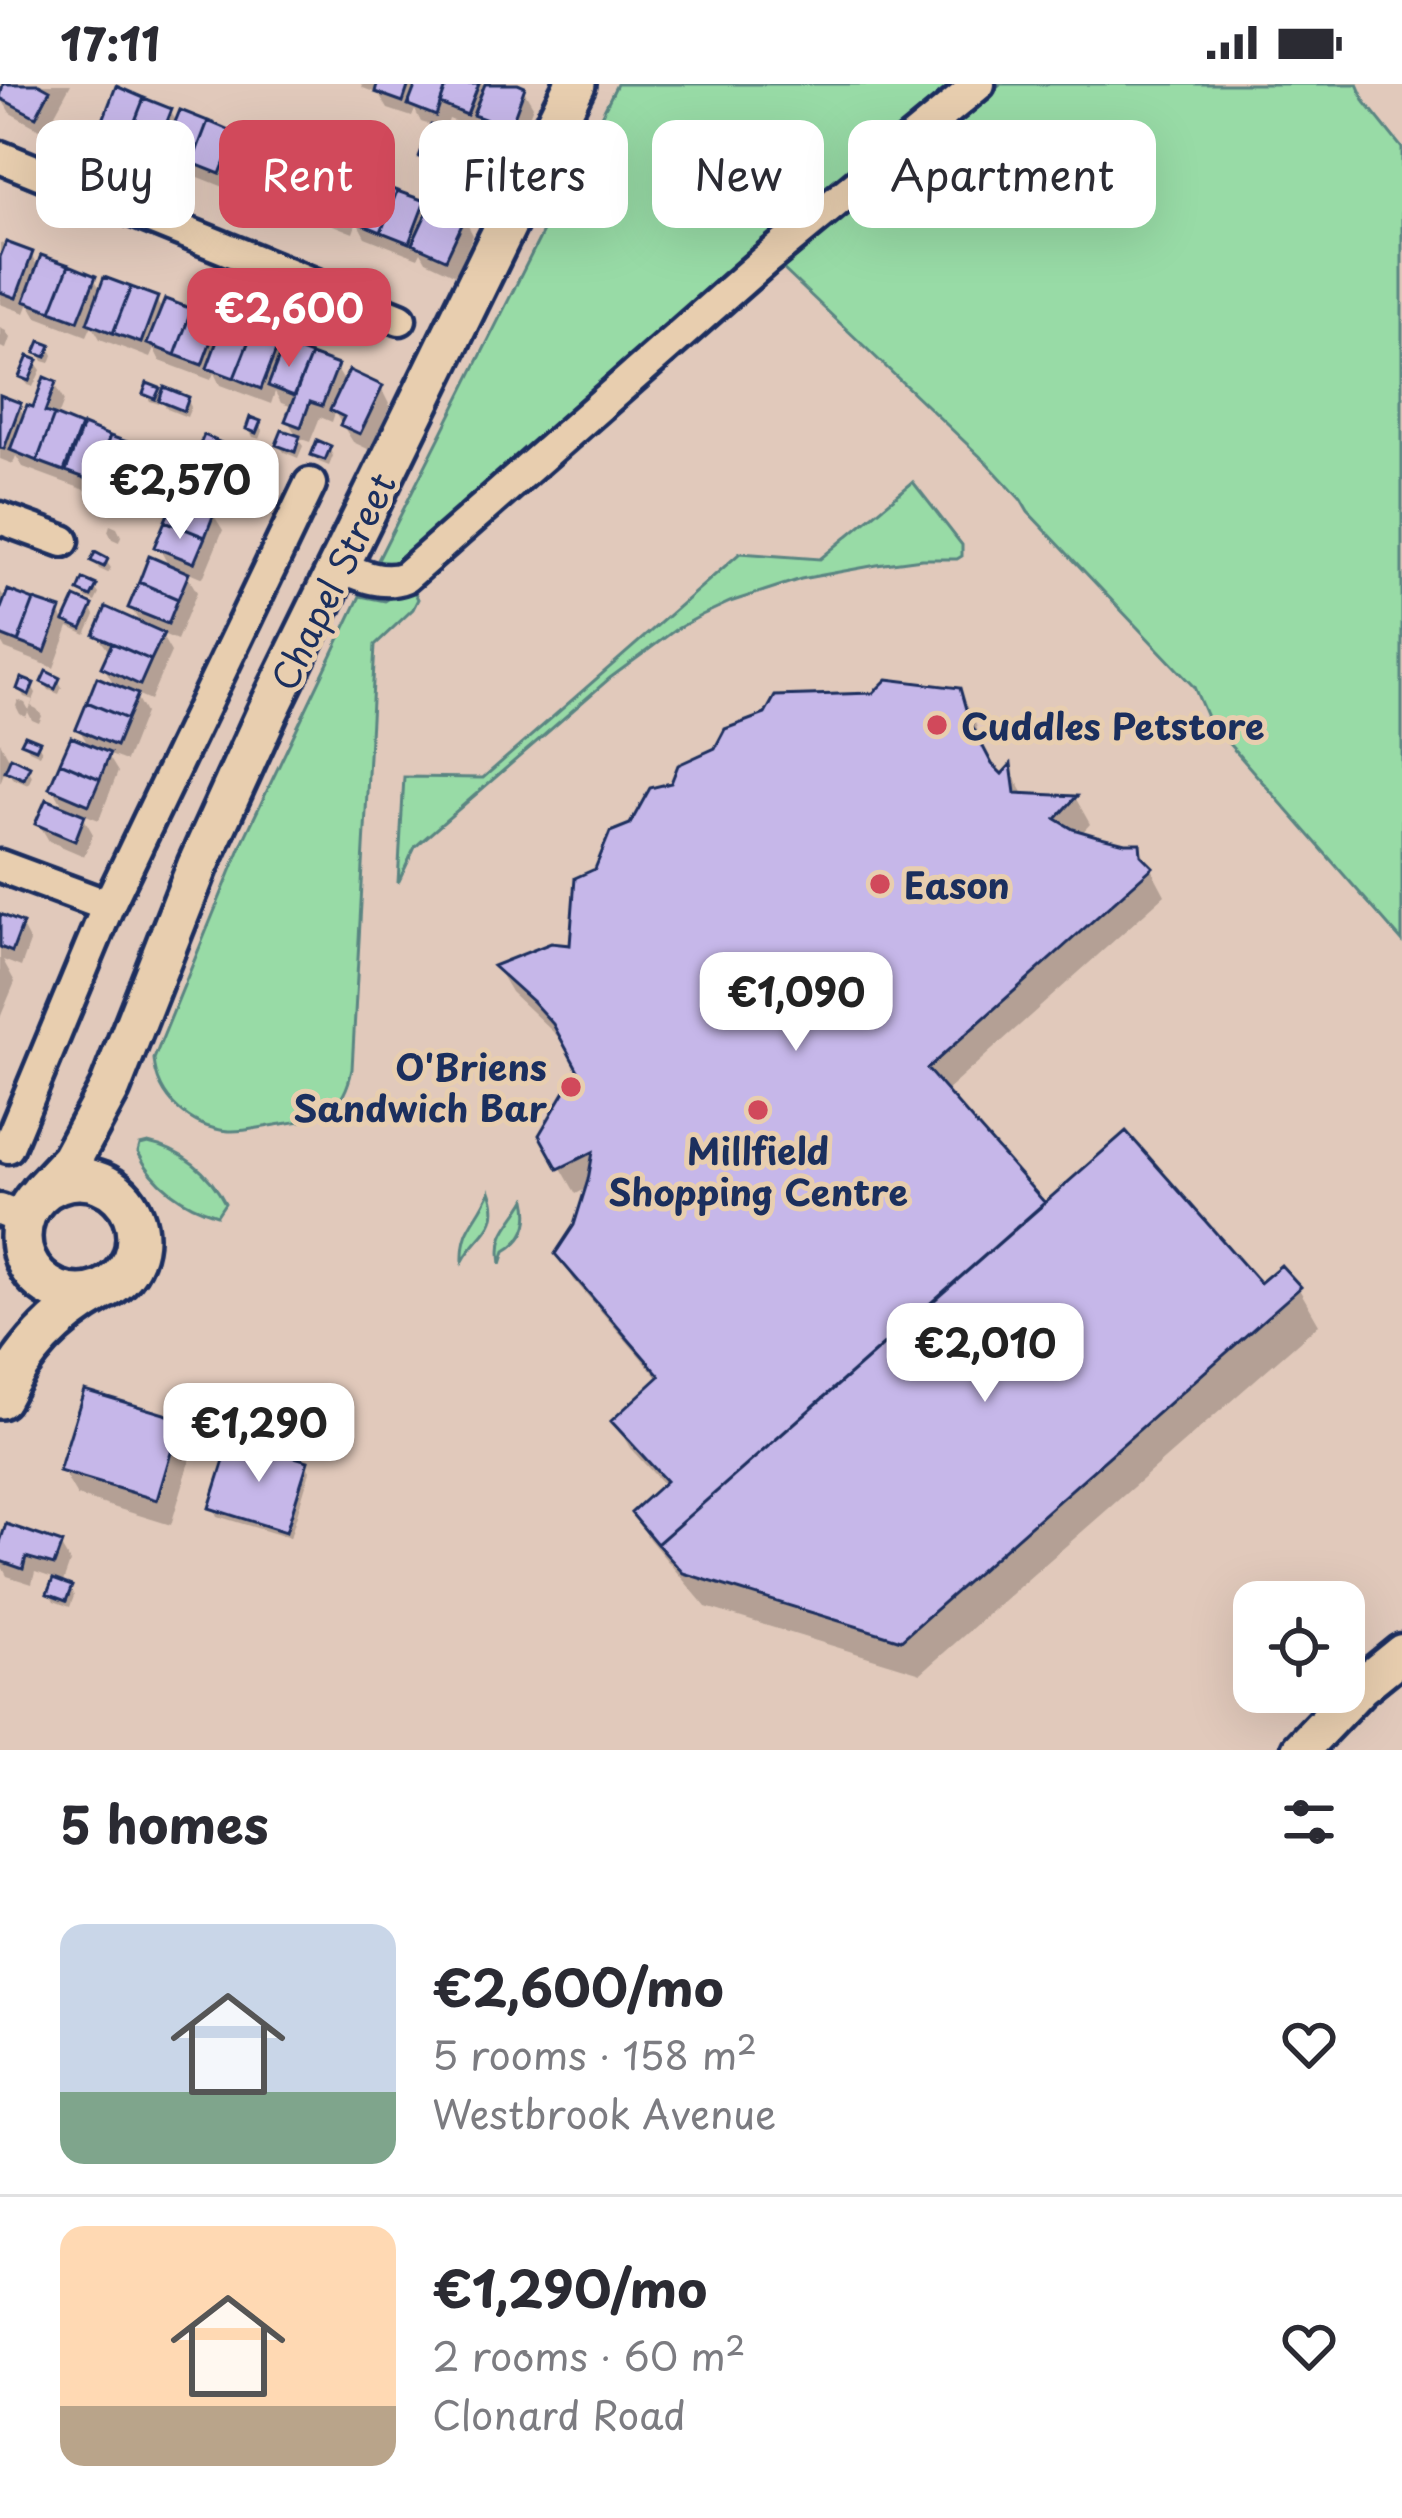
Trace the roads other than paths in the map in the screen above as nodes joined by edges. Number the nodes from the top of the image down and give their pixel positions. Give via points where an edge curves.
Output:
1 (574, 84) edge
2 (979, 84) edge
3 (0, 157) edge
4 (400, 319) dead end
5 (310, 484) dead end
6 (0, 518) edge
7 (62, 541) dead end
8 (339, 566) junction
9 (0, 866) edge
10 (108, 906) junction
11 (110, 1088) junction
12 (8, 1147) dead end
13 (128, 1204) junction
14 (22, 1219) edge
15 (101, 1291) junction
16 (8, 1382) edge
17 (1402, 1654) edge
18 (1300, 1750) edge

1 - 8 main road, Chapel Street
2 - 8 street via 416,568 391,583
3 - 4 street
5 - 10 street
6 - 7 street
8 - 11 main road, Chapel Street via 198,865
9 - 10 street
10 - 12 street
11 - 13 main road, Chapel Street via 106,1130
11 - 14 main road, Chapel Street via 71,1160
13 - 14 main road via 97,1180 77,1178 58,1182
13 - 15 main road via 136,1249 117,1282
14 - 15 main road via 40,1281 70,1295
14 - 16 main road via 29,1292
15 - 16 main road via 55,1322
17 - 18 street

